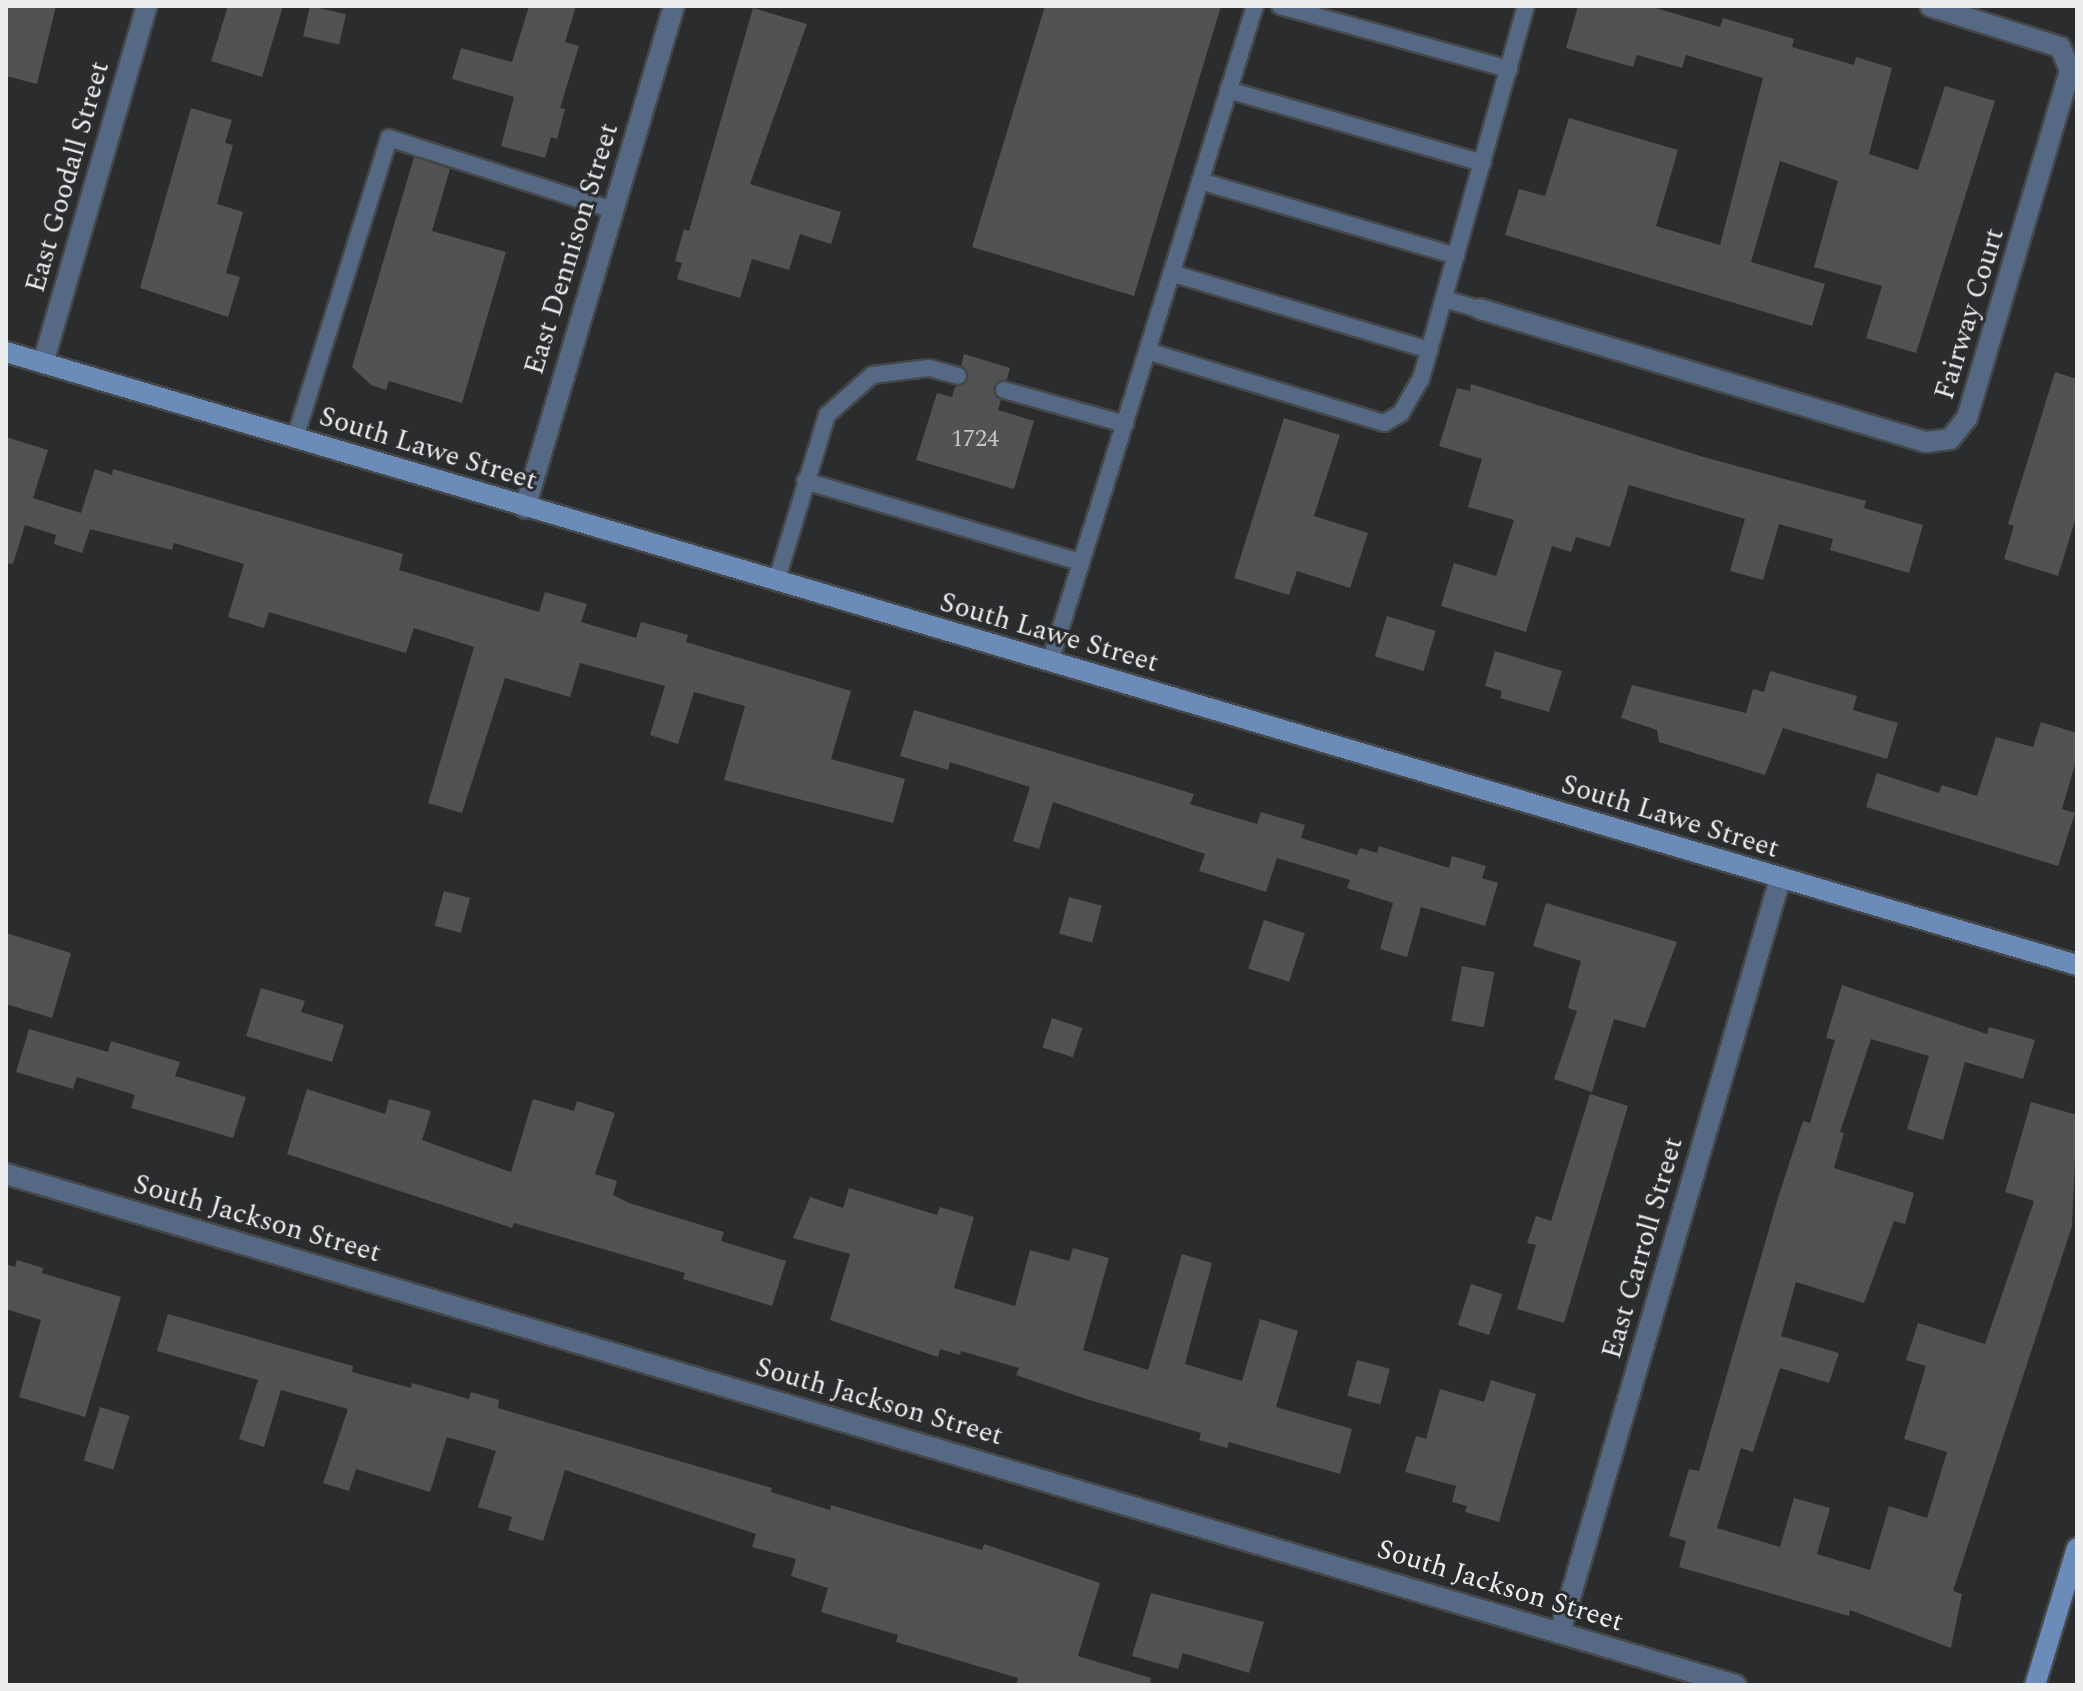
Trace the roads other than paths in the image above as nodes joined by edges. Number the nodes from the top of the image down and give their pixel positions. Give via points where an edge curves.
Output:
1 (147, 6) edge
2 (674, 6) edge
3 (1255, 6) edge
4 (1280, 6) edge
5 (1526, 6) edge
6 (1930, 6) edge
7 (1509, 69) junction
8 (1228, 90) junction
9 (1483, 163) junction
10 (1200, 181) junction
11 (613, 210) junction
12 (1456, 256) junction
13 (1171, 273) junction
14 (1444, 299) junction
15 (1480, 309) joint
16 (1430, 350) junction
17 (1147, 351) junction
18 (6, 352) edge
19 (43, 363) junction
20 (958, 376) dead end
21 (1004, 390) dead end
22 (1125, 424) junction
23 (295, 438) junction
24 (805, 481) junction
25 (525, 508) junction
26 (1081, 562) junction
27 (776, 582) junction
28 (1050, 662) junction
29 (1780, 879) junction
30 (2077, 965) edge
31 (6, 1174) edge
32 (2077, 1548) edge
33 (1560, 1632) junction
34 (1736, 1685) edge
35 (2035, 1685) edge

1 - 19 street, East Goodall Street
2 - 11 street, East Dennison Street
3 - 8 lane
4 - 7 lane
5 - 7 lane
6 - 15 street, Fairway Court via 2060,47 2070,70 1967,418 1950,439 1926,442
7 - 9 lane
8 - 9 lane
8 - 10 lane
9 - 12 lane
10 - 12 lane
10 - 13 lane
11 - 23 lane via 389,138
11 - 25 street, East Dennison Street
12 - 14 lane
13 - 16 lane
13 - 17 lane
14 - 15 lane
14 - 16 lane
16 - 17 lane via 1401,413 1384,423
17 - 22 lane
18 - 19 main road, South Lawe Street
19 - 23 main road, South Lawe Street
20 - 24 lane via 929,368 872,375 827,415
21 - 22 lane
22 - 26 lane
23 - 25 main road, South Lawe Street
24 - 26 lane
24 - 27 lane
25 - 27 main road, South Lawe Street
26 - 28 lane
27 - 28 main road, South Lawe Street
28 - 29 main road, South Lawe Street
29 - 30 main road, South Lawe Street
29 - 33 street, East Carroll Street
31 - 33 street, South Jackson Street
32 - 35 main road
33 - 34 street, South Jackson Street

